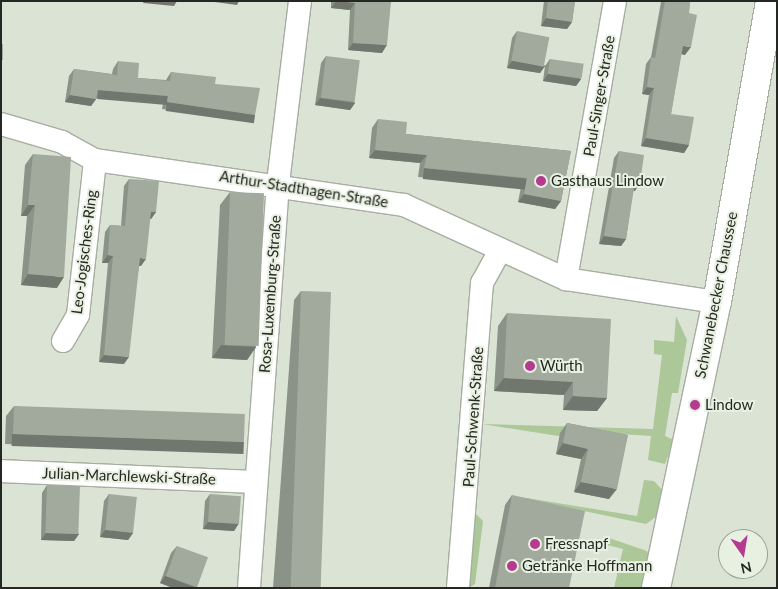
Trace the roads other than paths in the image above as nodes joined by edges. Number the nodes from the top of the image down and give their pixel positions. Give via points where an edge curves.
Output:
1 (300, 1) edge
2 (615, 1) edge
3 (770, 1) edge
4 (1, 124) edge
5 (95, 160) junction
6 (278, 183) junction
7 (500, 250) junction
8 (566, 279) junction
9 (717, 302) junction
10 (63, 341) dead end
11 (1, 471) edge
12 (256, 482) junction
13 (249, 588) edge
14 (458, 588) edge
15 (656, 588) edge

1 - 6 street, Rosa-Luxemburg-Straße
2 - 8 street, Paul-Singer-Straße
3 - 9 main road, Schwanebecker Chaussee
4 - 5 street, Arthur-Stadthagen-Straße via 62,142
5 - 6 street, Arthur-Stadthagen-Straße
5 - 10 street, Leo-Jogisches-Ring via 78,316
6 - 7 street, Arthur-Stadthagen-Straße via 404,205
6 - 12 street, Rosa-Luxemburg-Straße
7 - 8 street, Arthur-Stadthagen-Straße
7 - 14 street, Paul-Schwenk-Straße via 482,283
8 - 9 street, Arthur-Stadthagen-Straße
9 - 15 main road, Schwanebecker Chaussee
11 - 12 street, Julian-Marchlewski-Straße
12 - 13 street, Rosa-Luxemburg-Straße

